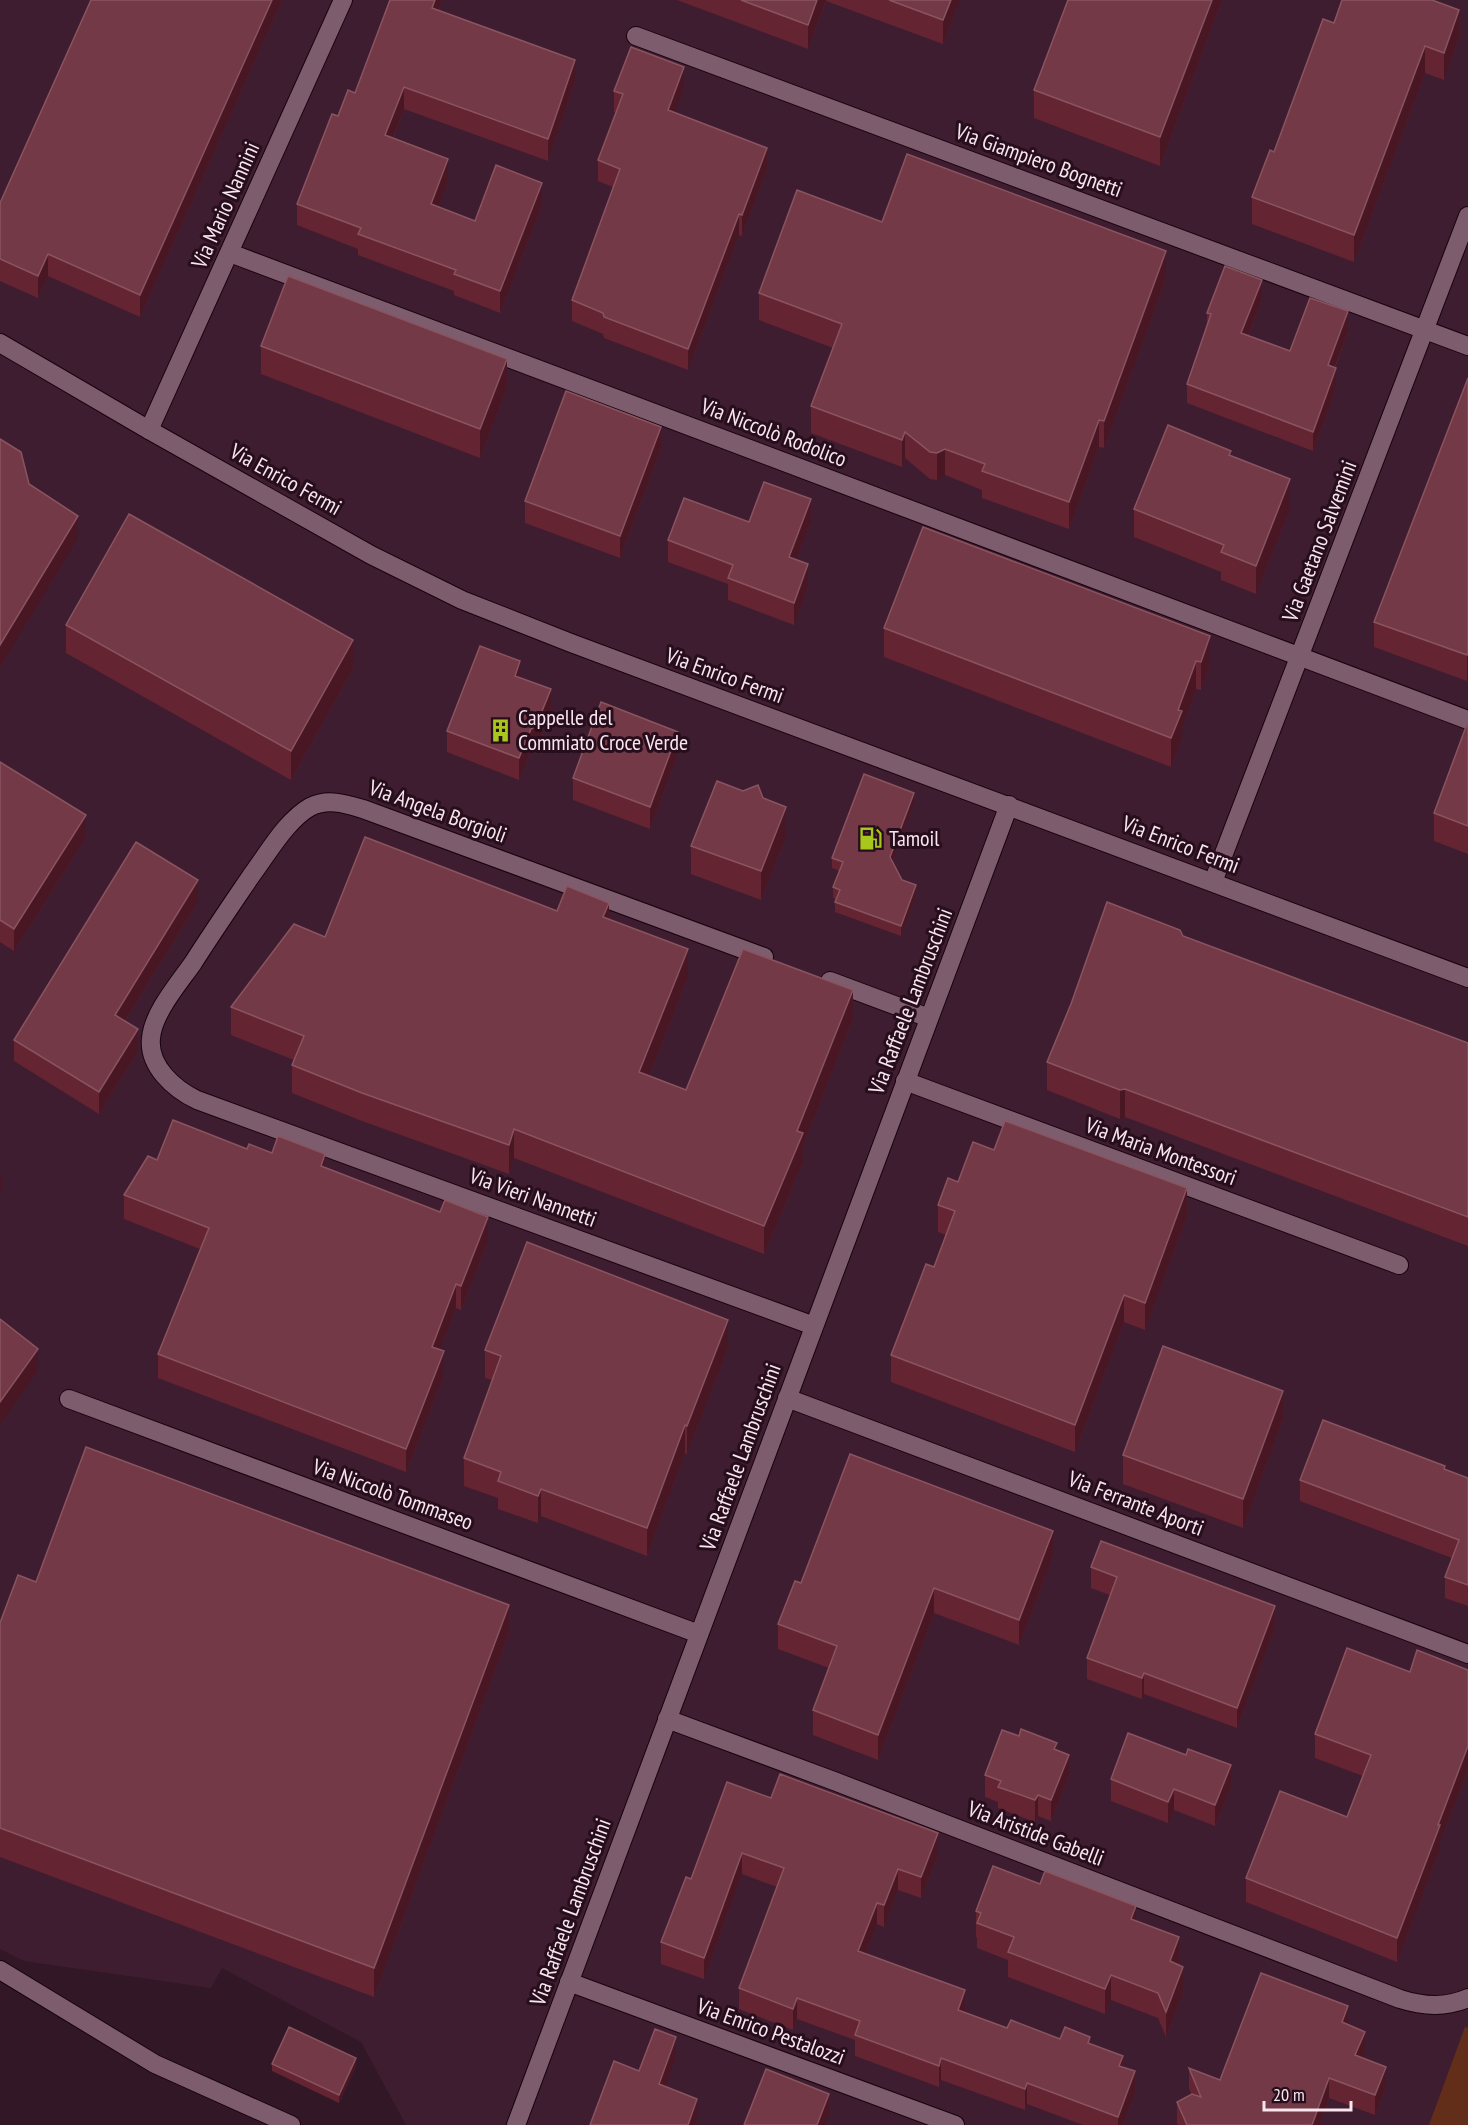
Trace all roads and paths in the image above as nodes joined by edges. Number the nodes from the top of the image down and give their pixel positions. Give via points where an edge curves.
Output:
1 (343, 0) edge
2 (636, 36) dead end
3 (1468, 216) edge
4 (230, 252) junction
5 (1426, 330) junction
6 (0, 343) edge
7 (1468, 346) edge
8 (149, 430) junction
9 (1300, 657) junction
10 (1468, 720) edge
11 (1009, 805) junction
12 (1213, 882) junction
13 (785, 964) edge
14 (818, 977) edge
15 (1468, 978) edge
16 (929, 1018) junction
17 (905, 1081) junction
18 (236, 1114) joint
19 (1399, 1265) dead end
20 (814, 1326) junction
21 (787, 1398) junction
22 (69, 1399) dead end
23 (699, 1634) junction
24 (1468, 1654) edge
25 (667, 1719) junction
26 (0, 1970) edge
27 (569, 1982) junction
28 (1468, 1998) edge
29 (291, 2125) edge
30 (516, 2125) edge
31 (955, 2125) edge

1 - 4 street, Via Mario Nannini
2 - 5 street, Via Giampiero Bognetti
3 - 5 street, Via Gaetano Salvemini
4 - 8 street, Via Mario Nannini
4 - 9 street, Via Niccolò Rodolico
5 - 7 street, Via Giampiero Bognetti
5 - 9 street, Via Gaetano Salvemini
6 - 8 street, Via Enrico Fermi
8 - 11 street, Via Enrico Fermi via 371,555 462,600
9 - 10 street, Via Niccolò Rodolico
9 - 12 street, Via Gaetano Salvemini
11 - 12 street, Via Enrico Fermi
11 - 16 street, Via Raffaele Lambruschini
12 - 15 street, Via Enrico Fermi
13 - 18 street, Via Angela Borgioli via 374,813 334,802 322,803 298,816 274,843 154,1026 152,1052 168,1080 187,1095
14 - 16 street
16 - 17 street, Via Raffaele Lambruschini
17 - 19 street, Via Maria Montessori
17 - 20 street, Via Raffaele Lambruschini
18 - 20 street, Via Vieri Nannetti
20 - 21 street, Via Raffaele Lambruschini
21 - 23 street, Via Raffaele Lambruschini
21 - 24 street, Via Ferrante Aporti
22 - 23 street, Via Niccolò Tommaseo
23 - 25 street, Via Raffaele Lambruschini
25 - 27 street, Via Raffaele Lambruschini
25 - 28 street, Via Aristide Gabelli via 1388,1994 1431,2005
26 - 29 street via 155,2064
27 - 30 street, Via Raffaele Lambruschini
27 - 31 street, Via Enrico Pestalozzi

